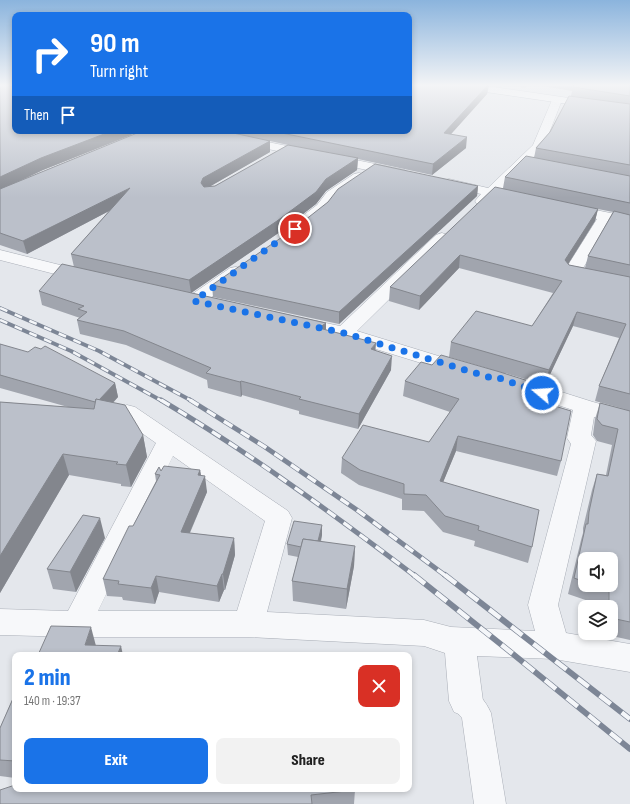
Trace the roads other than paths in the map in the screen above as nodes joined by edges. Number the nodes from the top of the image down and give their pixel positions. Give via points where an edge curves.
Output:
1 (548, 123) edge
2 (211, 134) edge
3 (285, 150) junction
4 (271, 158) edge
5 (522, 162) junction
6 (537, 165) edge
7 (372, 168) junction
8 (413, 176) edge
9 (438, 181) edge
10 (491, 193) junction
11 (529, 201) edge
12 (552, 206) edge
13 (469, 213) edge
14 (606, 217) junction
15 (630, 222) edge
16 (452, 229) edge
17 (290, 234) edge
18 (0, 255) edge
19 (246, 265) edge
20 (104, 281) edge
21 (630, 286) edge
22 (217, 306) edge
23 (277, 319) edge
24 (344, 333) junction
25 (585, 407) junction
26 (127, 412) edge
27 (630, 419) edge
28 (169, 440) junction
29 (0, 622) edge
30 (77, 624) junction
31 (248, 624) junction
32 (459, 641) junction
33 (554, 645) junction
34 (630, 658) edge
35 (466, 701) joint
36 (490, 804) edge

1 - 5 street via 538,146
2 - 3 street
3 - 4 street
3 - 7 street
5 - 6 street
5 - 10 street
7 - 8 street
7 - 17 street via 332,195 322,208
9 - 10 street
10 - 11 street
10 - 13 street
12 - 14 street
14 - 15 street
14 - 21 street via 572,273
16 - 24 street
18 - 20 street
19 - 22 street via 187,299
23 - 24 street
24 - 25 street via 488,377 499,378
25 - 27 street
25 - 33 street via 579,438 584,441 543,605
26 - 28 street
28 - 30 street
28 - 31 street via 279,518
29 - 30 street
30 - 31 street
31 - 32 street via 424,632
32 - 33 street
32 - 35 street
33 - 34 street
35 - 36 lane via 476,714

